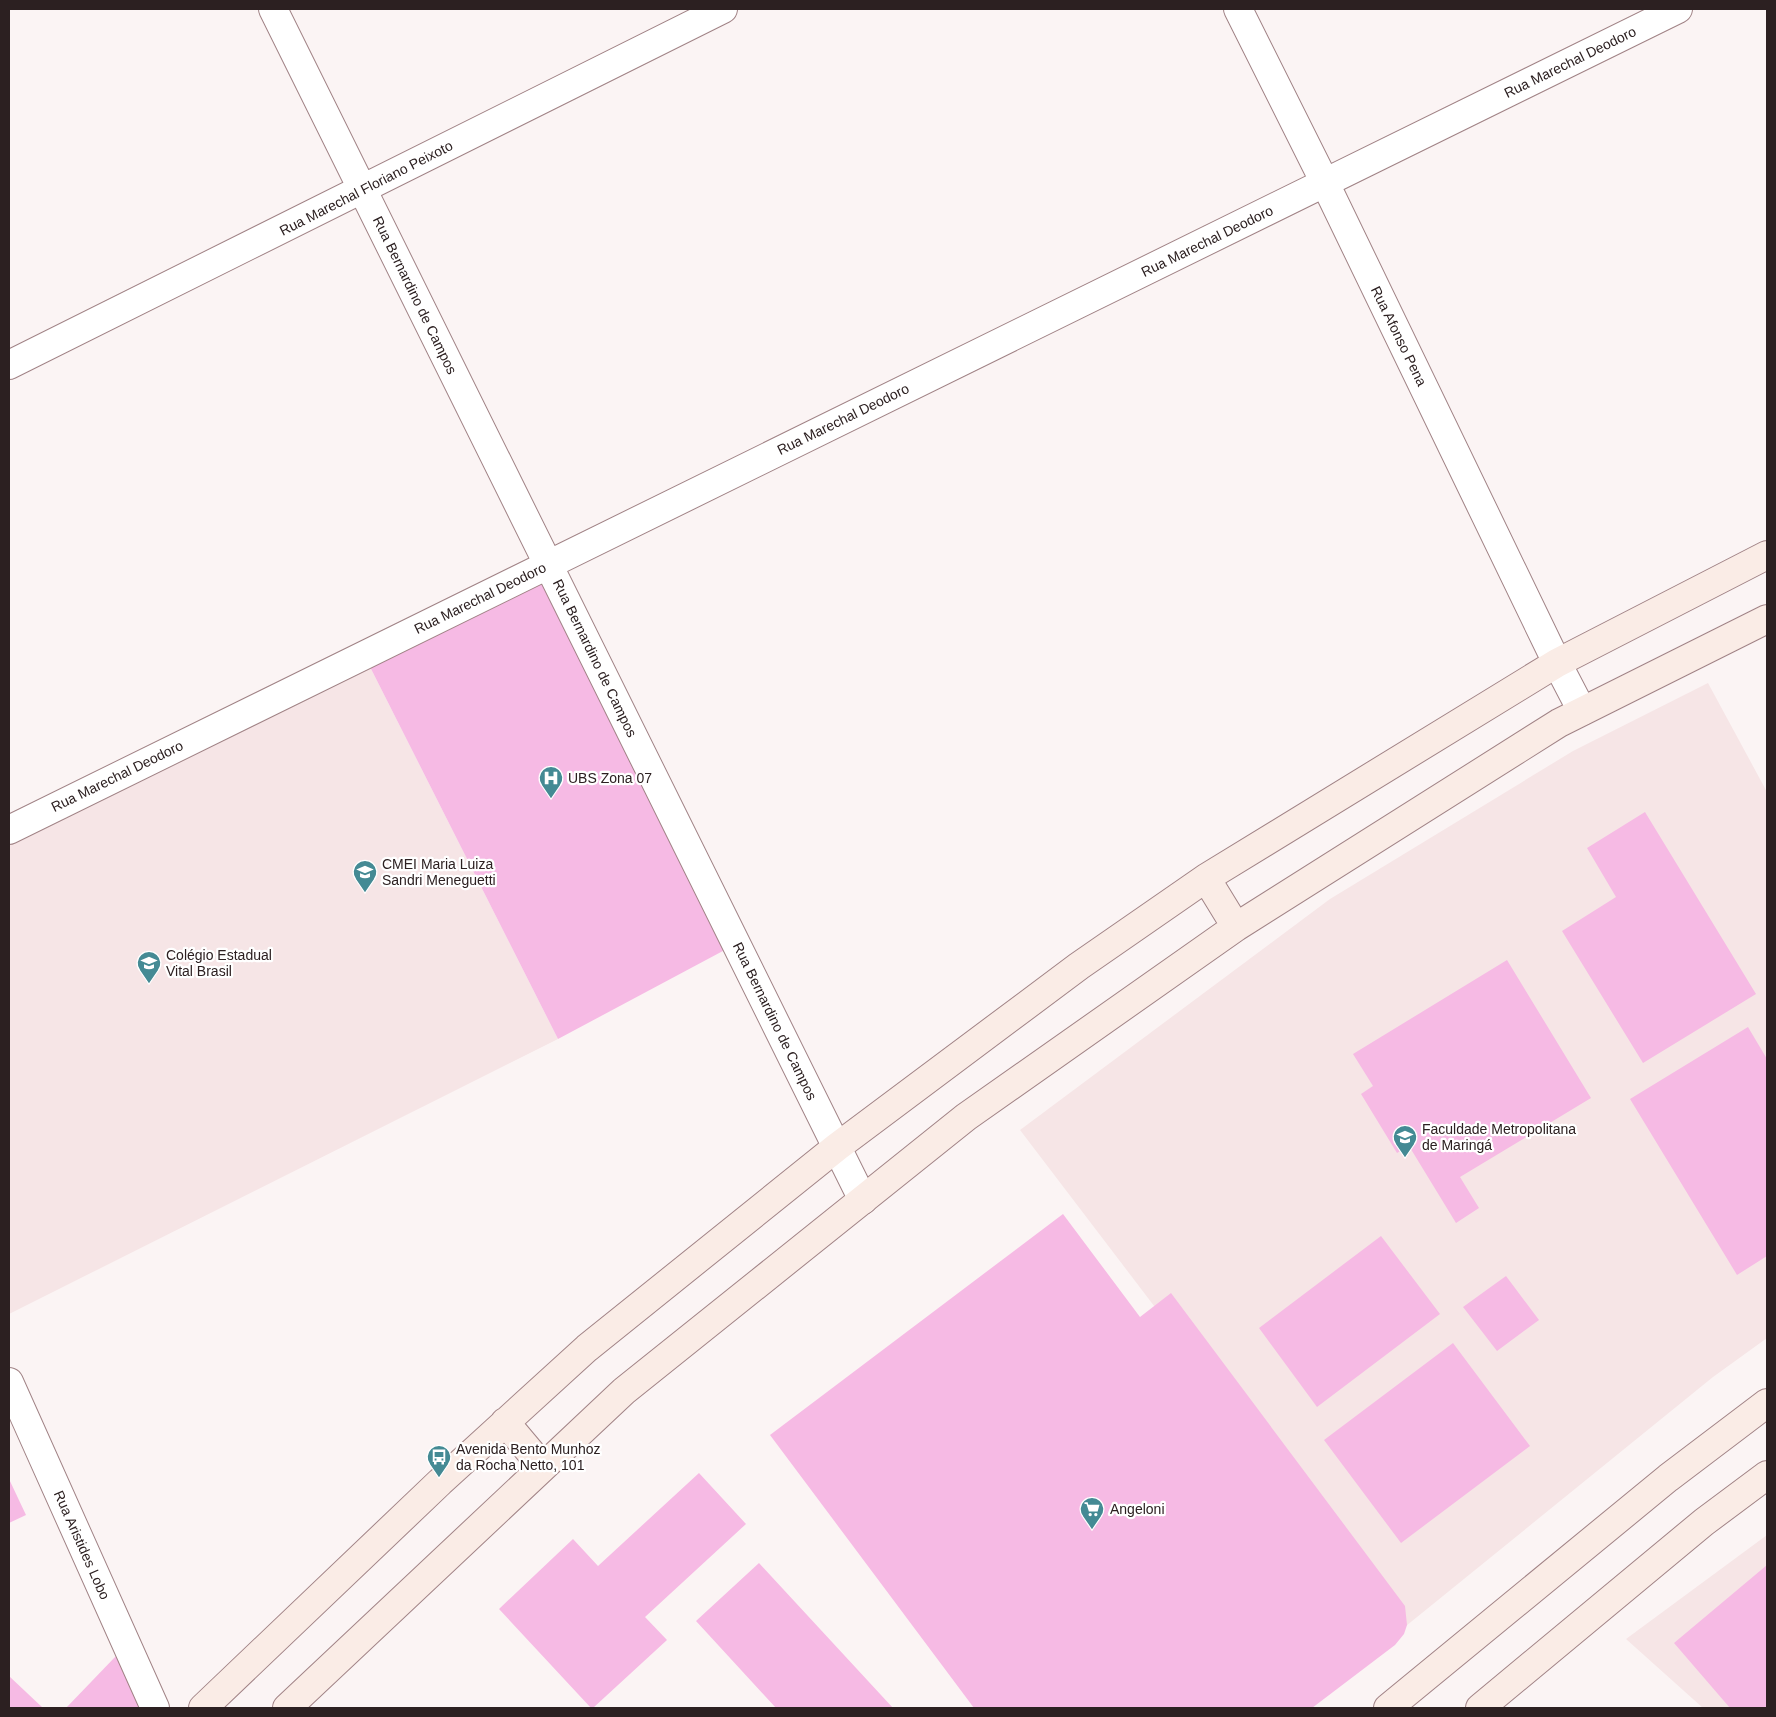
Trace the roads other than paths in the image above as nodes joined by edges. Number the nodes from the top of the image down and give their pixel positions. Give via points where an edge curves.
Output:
1 (273, 9) edge
2 (723, 9) edge
3 (1238, 9) edge
4 (1678, 9) edge
5 (1325, 183) junction
6 (363, 190) junction
7 (9, 365) edge
8 (1767, 555) edge
9 (548, 564) junction
10 (1767, 619) edge
11 (1557, 663) junction
12 (1582, 711) junction
13 (9, 830) edge
14 (1206, 878) junction
15 (1236, 927) junction
16 (837, 1147) junction
17 (863, 1200) junction
18 (9, 1382) edge
19 (1767, 1403) edge
20 (505, 1422) junction
21 (542, 1466) junction
22 (1767, 1475) edge
23 (155, 1708) edge
24 (203, 1708) edge
25 (287, 1708) edge
26 (1388, 1708) edge
27 (1480, 1708) edge

1 - 6 street, Rua Bernardino de Campos
2 - 6 street, Rua Marechal Floriano Peixoto
3 - 5 street, Rua Afonso Pena
4 - 5 street, Rua Marechal Deodoro
5 - 9 street, Rua Marechal Deodoro
5 - 11 street, Rua Afonso Pena
6 - 7 street, Rua Marechal Floriano Peixoto
6 - 9 street, Rua Bernardino de Campos
8 - 11 main road
9 - 13 street, Rua Marechal Deodoro
9 - 16 street, Rua Bernardino de Campos
10 - 12 main road
11 - 12 street, Rua Afonso Pena
11 - 14 main road
12 - 15 main road
14 - 15 main road
14 - 16 main road via 1079,966
15 - 17 main road via 966,1117
16 - 17 street, Rua Bernardino de Campos
16 - 20 main road via 587,1348
17 - 21 main road via 624,1391
18 - 23 street, Rua Aristides Lobo
19 - 26 main road via 1668,1478
20 - 21 main road
20 - 24 main road
21 - 25 main road
22 - 27 main road via 1704,1522

